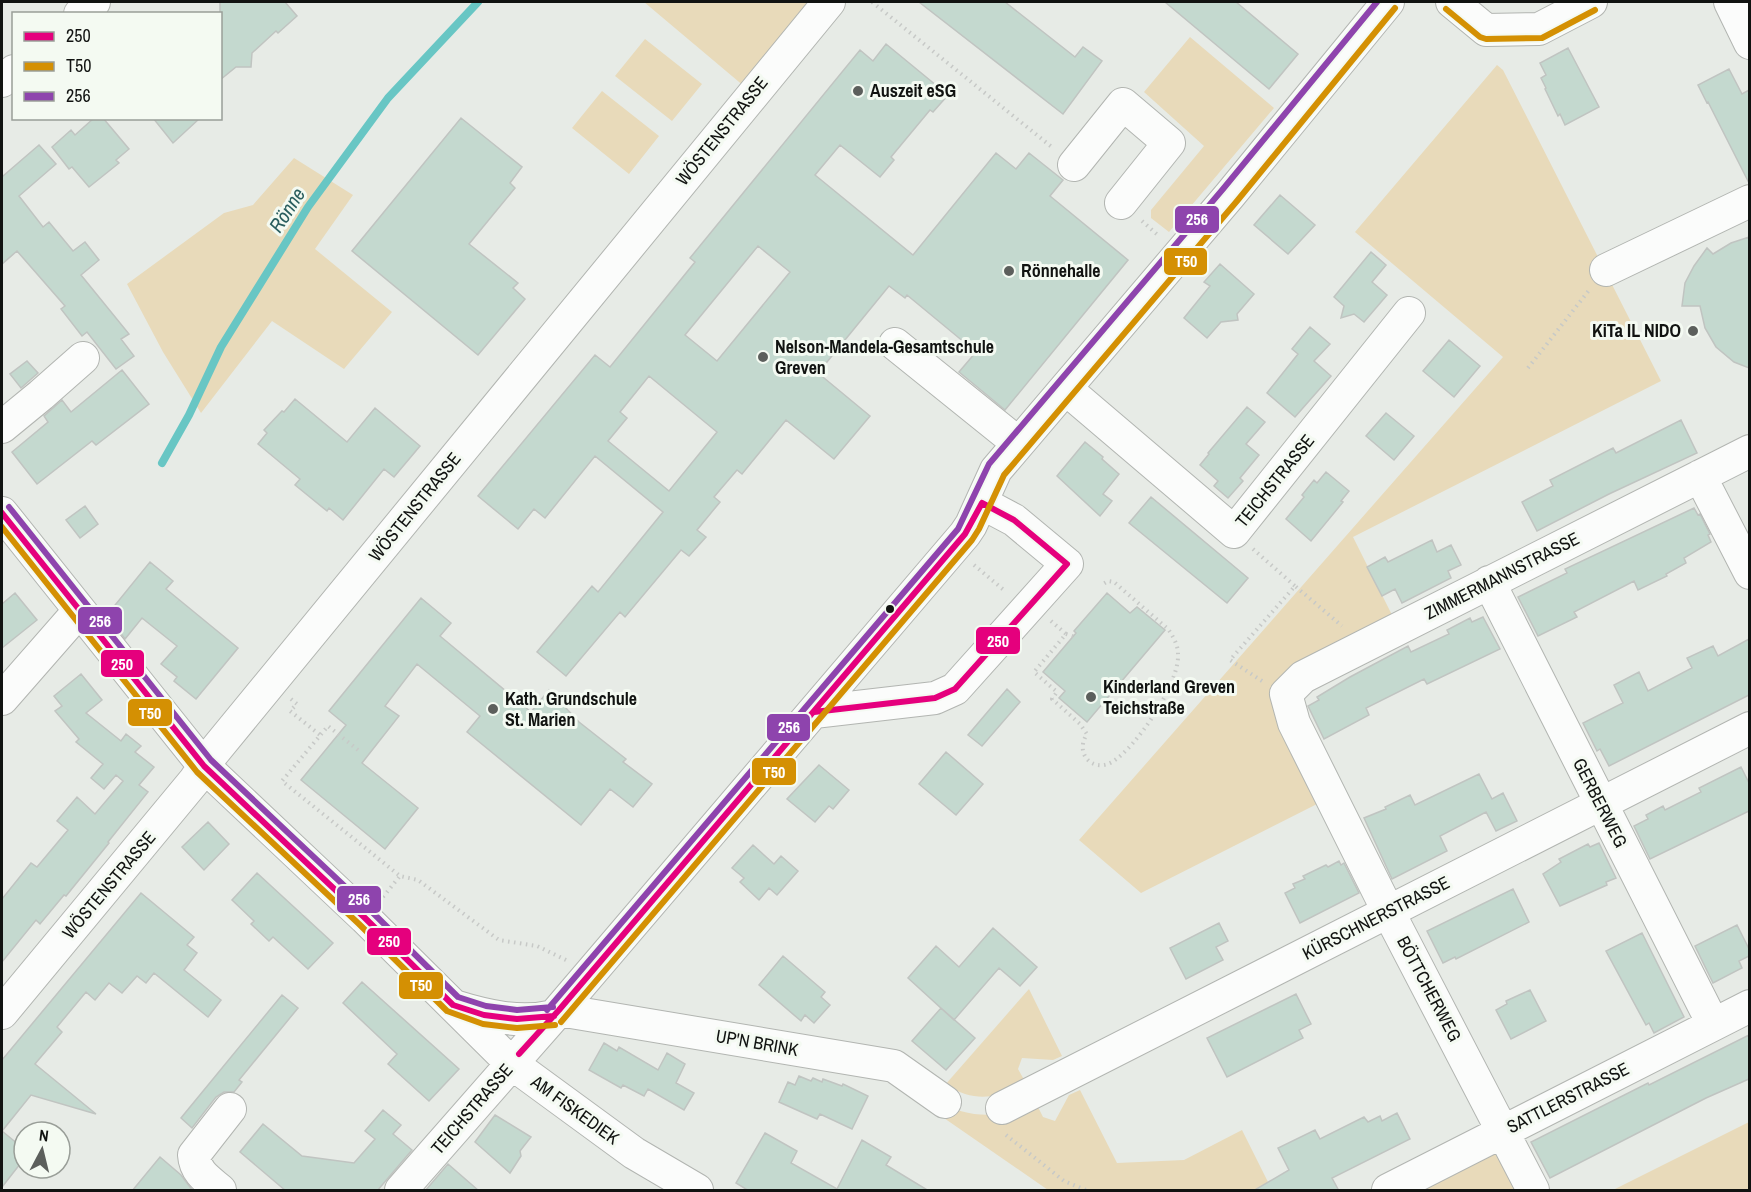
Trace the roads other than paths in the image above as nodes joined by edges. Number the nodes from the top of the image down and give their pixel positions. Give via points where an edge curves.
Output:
1 (94, 2) edge
2 (829, 2) edge
3 (1388, 2) edge
4 (1452, 2) edge
5 (1591, 2) edge
6 (1730, 2) edge
7 (82, 12) edge
8 (1749, 43) edge
9 (1074, 165) road end
10 (1749, 201) edge
11 (1121, 203) road end
12 (1606, 270) road end
13 (1409, 313) dead end
14 (895, 344) dead end
15 (83, 358) dead end
16 (1066, 389) junction
17 (2, 427) edge
18 (1018, 443) junction
19 (1749, 451) edge
20 (1700, 476) junction
21 (982, 503) junction
22 (2, 513) edge
23 (1749, 573) edge
24 (1489, 582) junction
25 (79, 611) junction
26 (2, 699) edge
27 (1290, 708) joint
28 (814, 711) junction
29 (1749, 728) edge
30 (204, 766) junction
31 (1600, 803) junction
32 (1388, 912) junction
33 (453, 1005) junction
34 (1749, 1006) edge
35 (557, 1013) junction
36 (2, 1014) edge
37 (1713, 1024) junction
38 (511, 1063) junction
39 (945, 1102) dead end
40 (230, 1109) dead end
41 (1001, 1120) road end
42 (1503, 1131) junction
43 (220, 1191) edge
44 (401, 1191) edge
45 (698, 1191) edge
46 (1388, 1191) edge
47 (1533, 1191) edge

1 - 7 street
2 - 30 street, WÖSTENSTRASSE
3 - 16 street, TEICHSTRASSE
4 - 5 street via 1486,30 1539,29
6 - 8 street
9 - 11 street via 1123,104 1169,143
10 - 12 street
13 - 16 street, TEICHSTRASSE via 1234,532
14 - 18 street
15 - 17 street
16 - 18 street, TEICHSTRASSE
18 - 21 street, TEICHSTRASSE via 988,483
19 - 20 street, ZIMMERMANNSTRASSE
20 - 23 street
20 - 24 street, ZIMMERMANNSTRASSE
21 - 28 street, TEICHSTRASSE via 971,525
21 - 28 street via 1014,520 1066,564 955,689 935,698
22 - 25 street, AM FISKEDIEK
24 - 27 street, ZIMMERMANNSTRASSE via 1303,677
24 - 31 street, GERBERWEG
25 - 26 street
25 - 30 street, AM FISKEDIEK
27 - 32 street, BÖTTCHERWEG
28 - 35 street, TEICHSTRASSE
29 - 31 street, KÜRSCHNERSTRASSE
30 - 33 street, AM FISKEDIEK
30 - 36 street, WÖSTENSTRASSE
31 - 32 street, KÜRSCHNERSTRASSE
31 - 37 street, GERBERWEG
32 - 41 street, KÜRSCHNERSTRASSE
32 - 42 street, BÖTTCHERWEG
33 - 35 street, UP'N BRINK via 484,1015 517,1019
33 - 38 street, AM FISKEDIEK
34 - 37 street, SATTLERSTRASSE
35 - 38 street, TEICHSTRASSE
35 - 39 street, UP'N BRINK via 894,1066
37 - 42 street, SATTLERSTRASSE
38 - 44 street, TEICHSTRASSE
38 - 45 street, AM FISKEDIEK via 634,1153
40 - 43 street via 194,1155 199,1171
42 - 46 street, SATTLERSTRASSE
42 - 47 street, BÖTTCHERWEG

